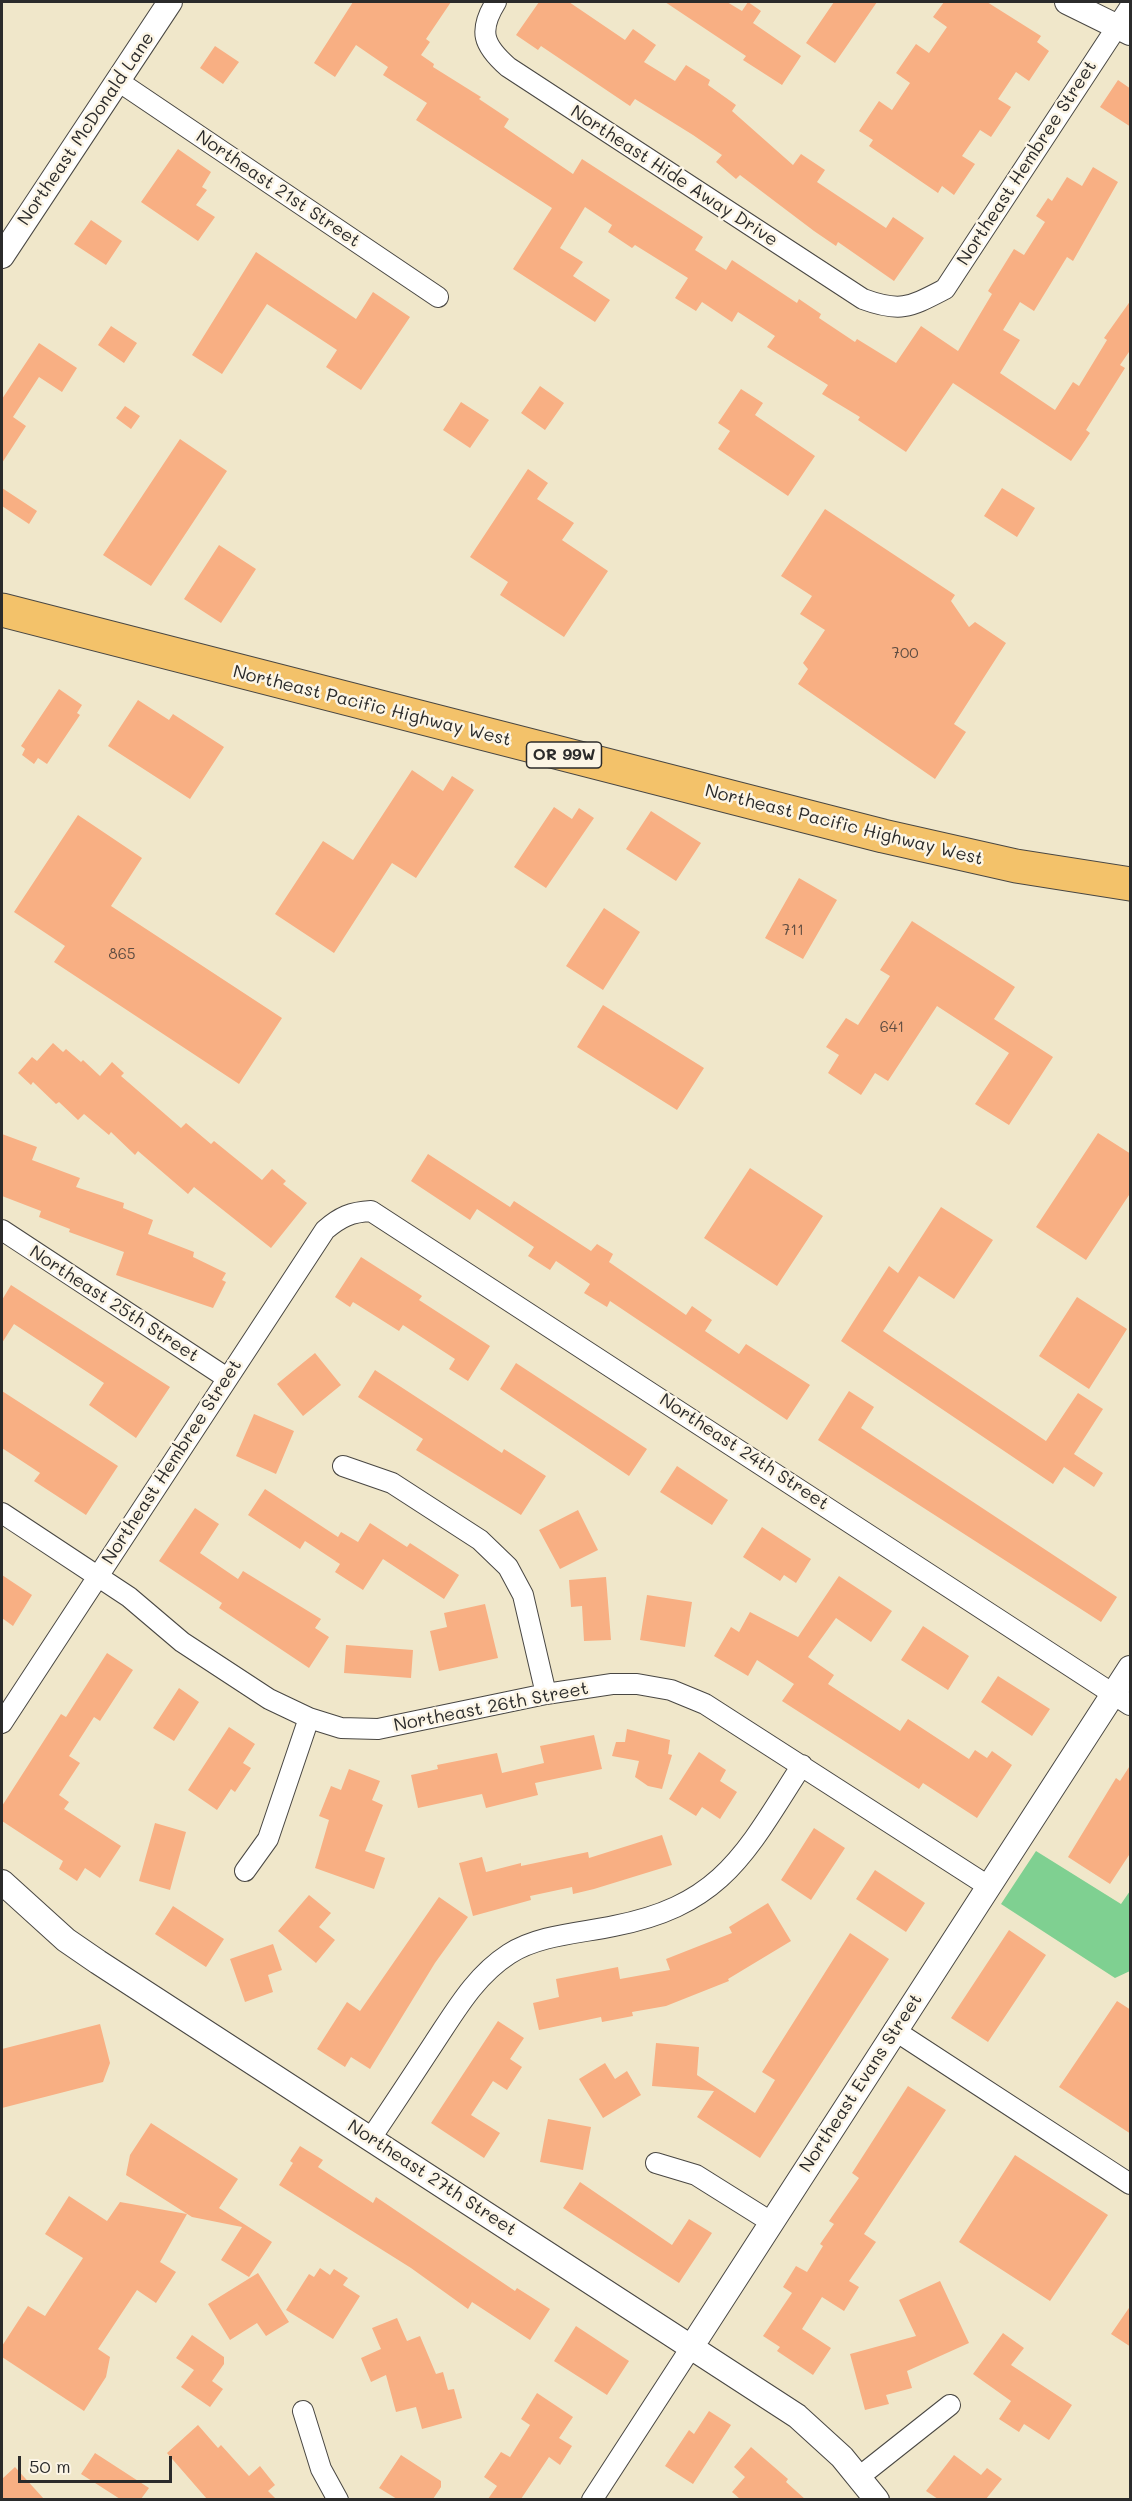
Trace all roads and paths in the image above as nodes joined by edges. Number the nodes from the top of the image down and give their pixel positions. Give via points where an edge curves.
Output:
1 (170, 2) edge
2 (496, 2) edge
3 (1067, 2) edge
4 (1126, 22) edge
5 (118, 81) junction
6 (2, 256) edge
7 (438, 297) dead end
8 (912, 306) joint
9 (2, 610) edge
10 (1131, 884) edge
11 (353, 1212) joint
12 (2, 1230) edge
13 (227, 1378) junction
14 (343, 1466) dead end
15 (2, 1513) edge
16 (98, 1576) junction
17 (1131, 1668) edge
18 (546, 1694) junction
19 (1122, 1700) edge
20 (309, 1718) junction
21 (2, 1724) edge
22 (802, 1765) junction
23 (245, 1871) dead end
24 (2, 1882) edge
25 (988, 1886) junction
26 (894, 2030) junction
27 (371, 2138) junction
28 (656, 2163) dead end
29 (1131, 2184) edge
30 (771, 2222) junction
31 (692, 2346) junction
32 (950, 2405) dead end
33 (303, 2411) dead end
34 (859, 2477) junction
35 (338, 2499) edge
36 (592, 2499) edge
37 (877, 2499) edge

1 - 5 street, Northeast McDonald Lane
2 - 8 street, Northeast Hide Away Drive via 484,31 486,43 508,67 863,299 886,308
3 - 4 street
4 - 8 street, Northeast Hembree Street via 945,289
5 - 6 street, Northeast McDonald Lane
5 - 7 street, Northeast 21st Street
9 - 10 highway, Northeast Pacific Highway West / OR 99W via 883,836 1016,866
11 - 13 street, Northeast Hembree Street via 325,1230
11 - 19 street, Northeast 24th Street via 371,1210 383,1217
12 - 13 street, Northeast 25th Street
13 - 16 street, Northeast Hembree Street
14 - 18 street via 392,1483 480,1540 508,1568 523,1595
15 - 16 street, Northeast 26th Street
16 - 20 street, Northeast 26th Street via 182,1642 269,1699
16 - 21 street, Northeast Hembree Street
17 - 19 street, Northeast Evans Street
18 - 20 street, Northeast 26th Street via 378,1729 341,1728
18 - 22 street, Northeast 26th Street via 612,1684 671,1690 705,1704
19 - 25 street, Northeast Evans Street
20 - 23 street via 268,1839
22 - 25 street, Northeast 26th Street
22 - 27 street via 736,1862 699,1896 668,1913 535,1943 510,1953 481,1975
24 - 27 street, Northeast 27th Street via 37,1916 87,1954
25 - 26 street, Northeast Evans Street
26 - 29 street
26 - 30 street, Northeast Evans Street
27 - 31 street, Northeast 27th Street
28 - 30 street via 696,2175
30 - 31 street, Northeast Evans Street
31 - 34 street, Northeast 27th Street via 796,2416
31 - 36 street, Northeast Evans Street
32 - 34 street
33 - 35 street via 321,2469
34 - 37 street, Northeast 27th Street

